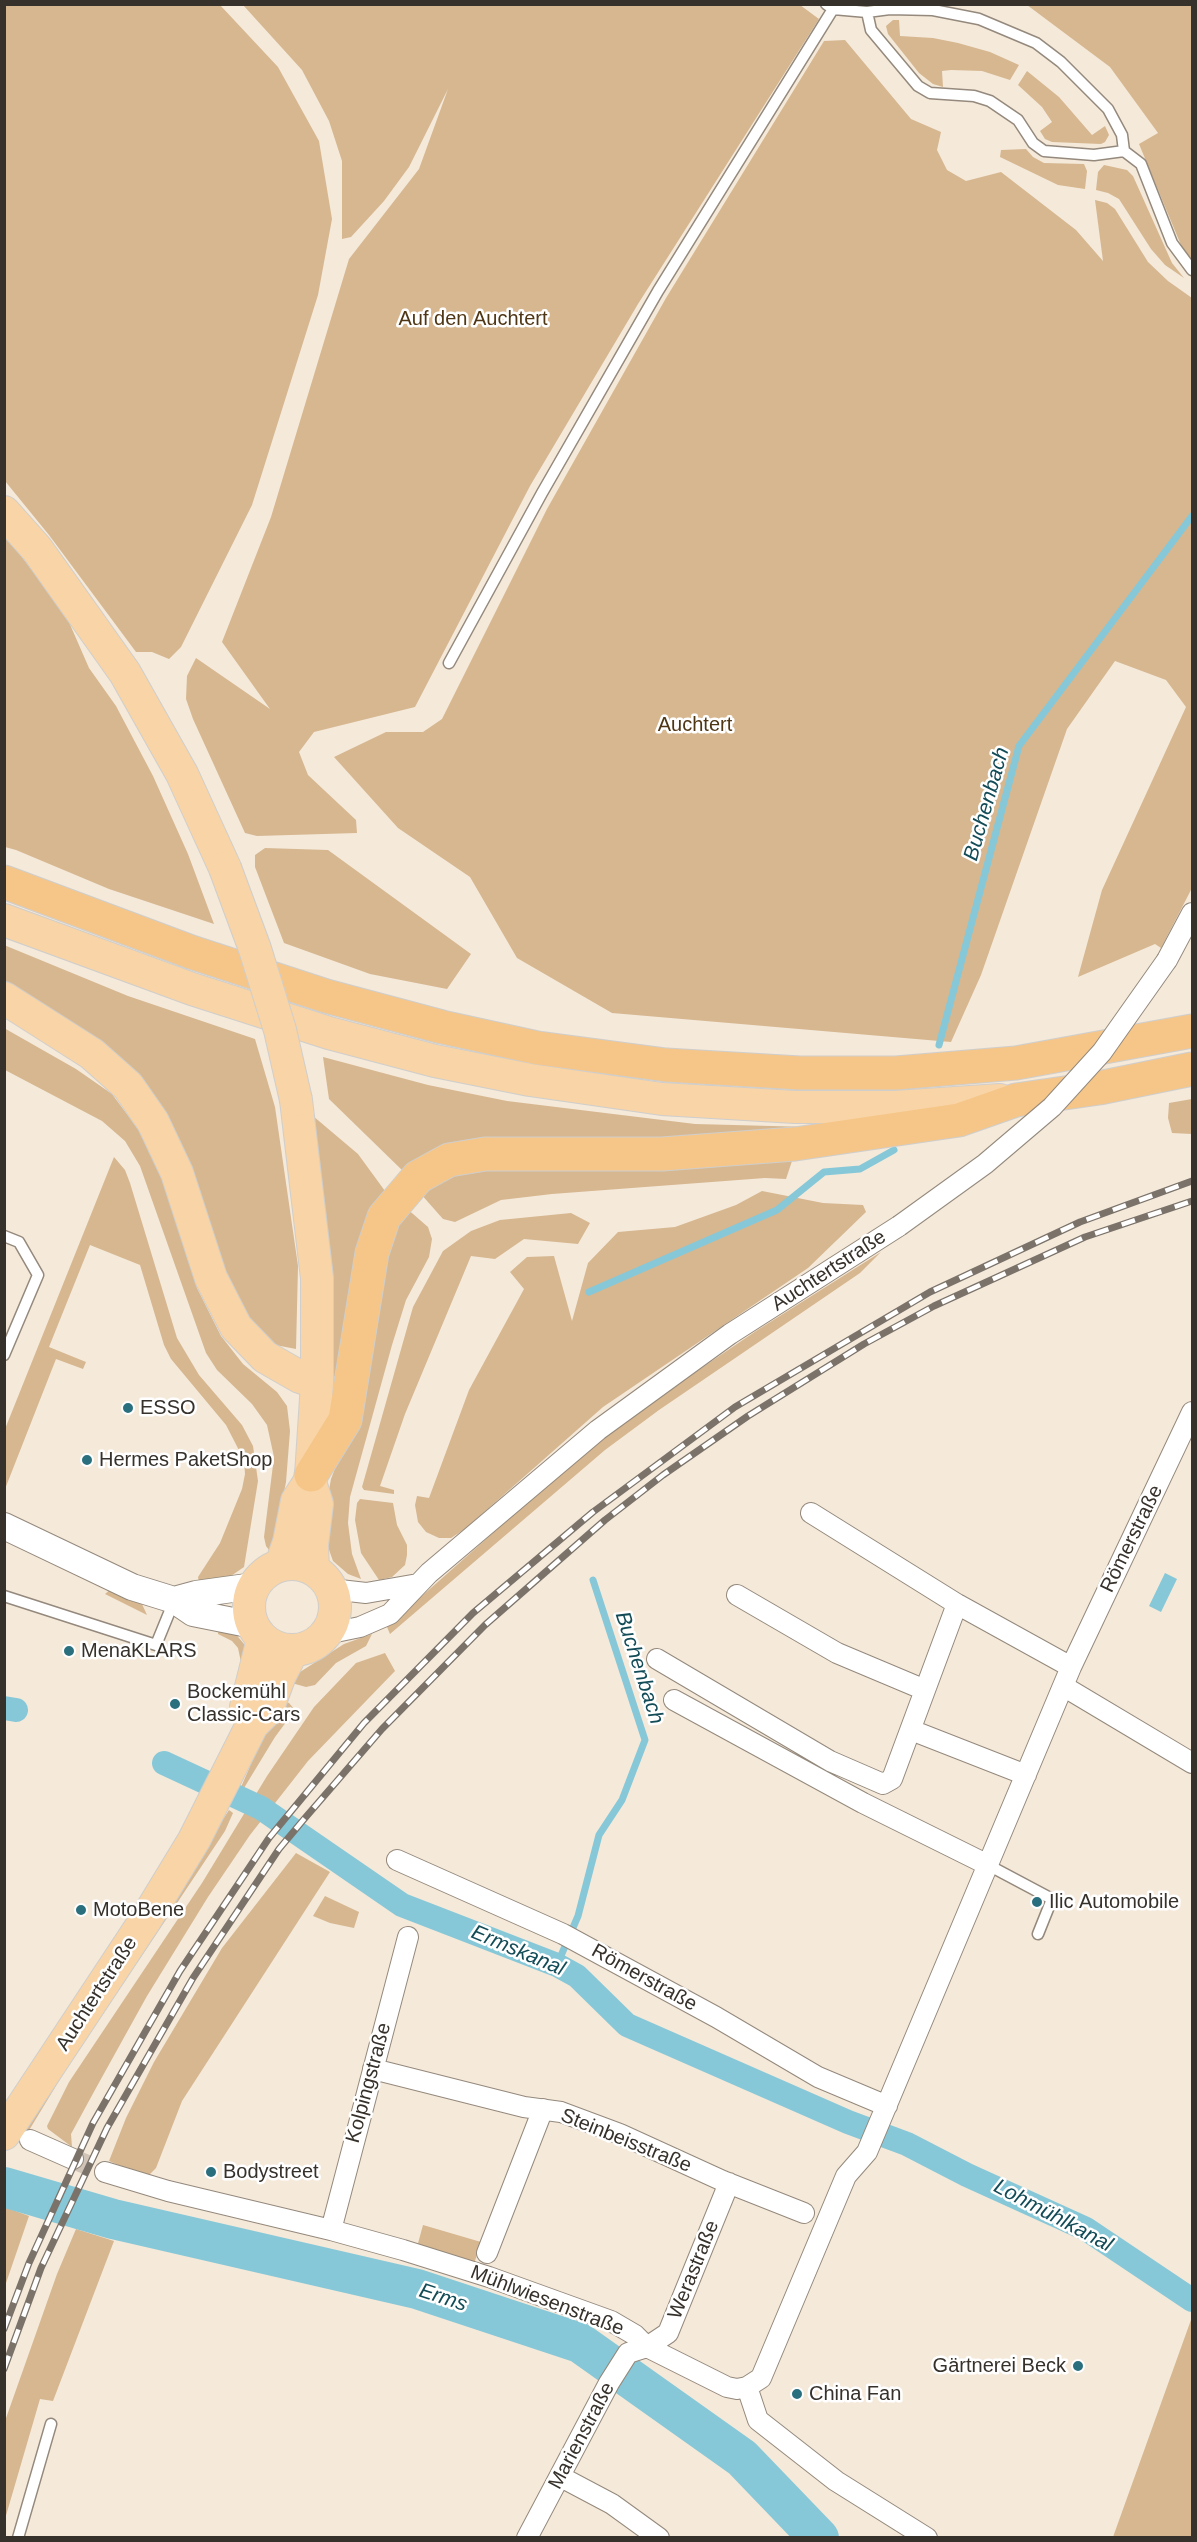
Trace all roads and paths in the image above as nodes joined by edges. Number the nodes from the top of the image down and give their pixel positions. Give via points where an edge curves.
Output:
1 (830, 7) edge
2 (867, 12) junction
3 (1124, 151) junction
4 (1192, 270) edge
5 (4, 512) edge
6 (449, 663) dead end
7 (4, 882) edge
8 (1192, 914) edge
9 (4, 920) edge
10 (4, 998) edge
11 (1192, 1031) edge
12 (1192, 1069) edge
13 (1016, 1100) junction
14 (4, 1236) edge
15 (4, 1354) edge
16 (316, 1383) junction
17 (1192, 1412) edge
18 (311, 1478) junction
19 (811, 1513) dead end
20 (4, 1526) edge
21 (281, 1565) junction
22 (322, 1579) junction
23 (418, 1584) junction
24 (254, 1586) junction
25 (737, 1595) dead end
26 (4, 1596) edge
27 (174, 1600) junction
28 (957, 1604) junction
29 (258, 1632) junction
30 (326, 1634) junction
31 (293, 1650) junction
32 (657, 1659) dead end
33 (1071, 1667) junction
34 (1063, 1686) junction
35 (926, 1689) junction
36 (674, 1700) dead end
37 (252, 1725) junction
38 (911, 1730) junction
39 (1192, 1763) edge
40 (1026, 1775) junction
41 (397, 1860) dead end
42 (988, 1865) junction
43 (1038, 1934) dead end
44 (408, 1936) dead end
45 (373, 2069) junction
46 (543, 2109) junction
47 (884, 2111) junction
48 (11, 2135) edge
49 (73, 2159) tunnel mouth
50 (105, 2172) tunnel mouth
51 (729, 2183) junction
52 (804, 2213) dead end
53 (331, 2229) junction
54 (487, 2253) dead end
55 (647, 2347) junction
56 (747, 2387) junction
57 (51, 2424) dead end
58 (561, 2476) junction
59 (18, 2538) edge
60 (527, 2538) edge
61 (659, 2538) edge
62 (927, 2538) edge

1 - 2 lane
1 - 6 lane via 653,300
2 - 3 lane via 933,10 979,19 1036,43 1108,109 1122,135
2 - 3 lane via 871,30 918,86 930,93 990,101 1018,120 1033,143 1044,151 1094,155
3 - 4 lane via 1141,164 1172,243
5 - 16 main road, bridge via 37,549 125,673 182,774 225,868 255,950 280,1030 296,1100 317,1278
7 - 11 highway via 191,952 326,996 538,1048 666,1065 800,1073 896,1073 1016,1063
8 - 23 street, Auchtertstraße, bridge via 1167,960 1102,1053 1052,1107 985,1164 899,1226 730,1334 598,1430
9 - 13 main road via 192,989 329,1033 435,1061 530,1080 662,1099 795,1107 895,1107
10 - 16 main road via 92,1054 128,1086 153,1122 177,1173 212,1278 236,1327 265,1357
12 - 13 highway
13 - 18 highway via 959,1120 795,1144 662,1154 485,1154 449,1160 418,1177 384,1217 372,1253 345,1420
14 - 15 lane via 19,1242 38,1275
16 - 18 main road
17 - 33 street, Römerstraße
18 - 21 main road via 297,1501
18 - 22 main road via 317,1504 312,1545
19 - 28 street
20 - 27 street via 132,1587
21 - 22 main road via 294,1564
21 - 24 main road
22 - 23 street via 366,1593
22 - 30 main road via 335,1609
23 - 30 street, Auchtertstraße via 390,1614 360,1627
24 - 27 street
24 - 29 main road via 249,1605
25 - 35 street via 837,1653
26 - 27 lane via 156,1645
27 - 29 street via 193,1613
28 - 33 street
28 - 35 street
29 - 31 main road via 277,1648
29 - 37 main road via 246,1707
30 - 31 main road via 310,1646
31 - 37 main road, Auchtertstraße via 267,1710
32 - 38 street via 830,1761 883,1784 892,1779
33 - 34 street, Römerstraße
34 - 39 street
34 - 40 street, Römerstraße
35 - 38 street
36 - 42 street via 862,1803
37 - 48 main road, Auchtertstraße via 207,1815 146,1919
38 - 40 street
40 - 42 street, Römerstraße
41 - 47 street, Römerstraße via 570,1937
42 - 43 lane via 1052,1899
42 - 47 street, Römerstraße
44 - 45 street, Kolpingstraße
45 - 46 street, Steinbeisstraße
45 - 53 street, Kolpingstraße
46 - 51 street, Steinbeisstraße via 620,2134
46 - 54 street
47 - 56 street, Römerstraße via 867,2152 846,2176 765,2371
48 - 49 street
50 - 53 street, Mühlwiesenstraße via 168,2191
51 - 52 street, Steinbeisstraße
51 - 55 street, Werastraße via 668,2332
53 - 55 street, Mühlwiesenstraße via 489,2277 611,2320
55 - 56 street, Mühlwiesenstraße via 727,2387
55 - 58 street, Marienstraße via 628,2353
56 - 62 street via 758,2420 836,2481
57 - 59 lane
58 - 60 street, Marienstraße
58 - 61 street via 612,2504

